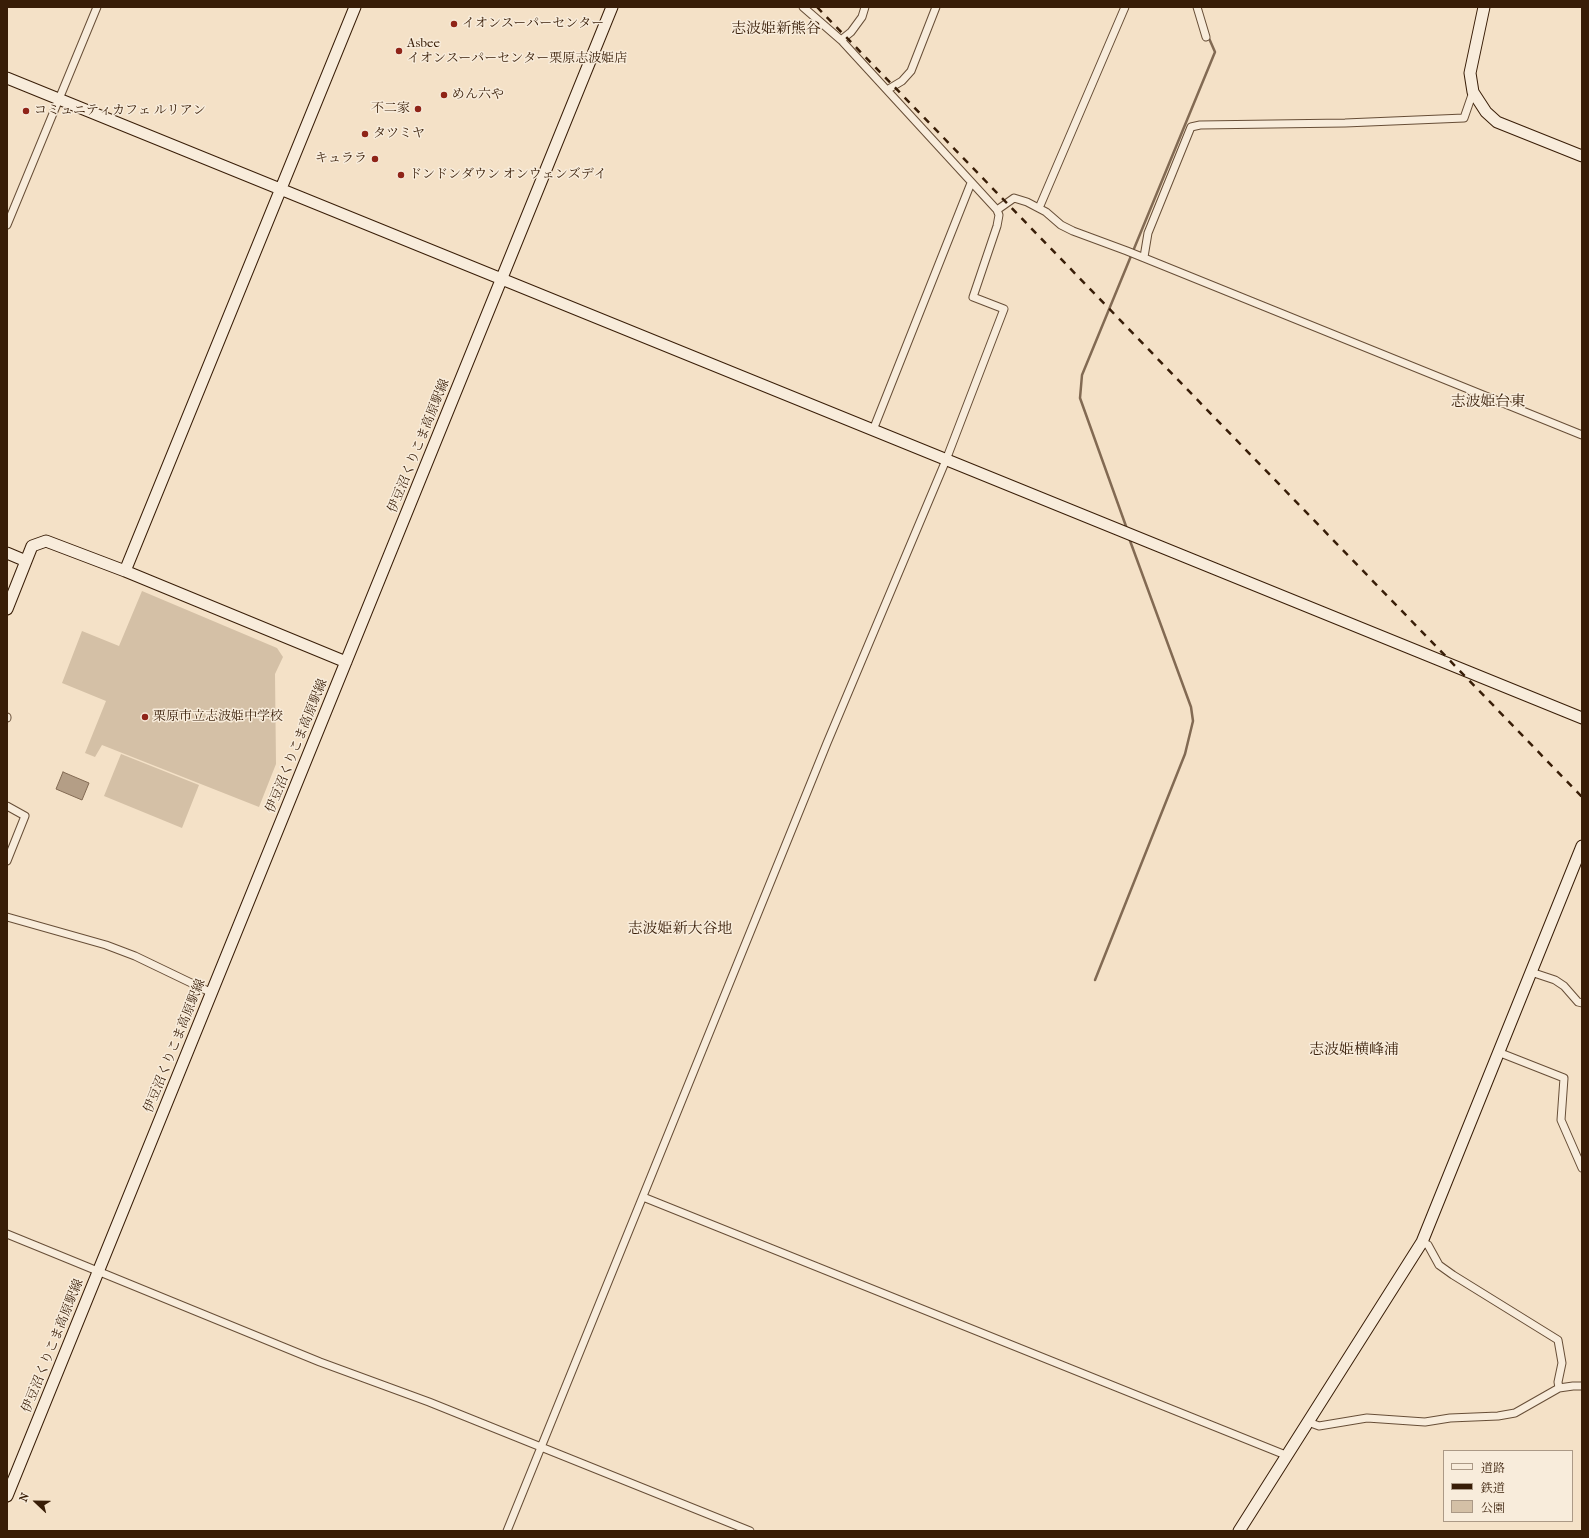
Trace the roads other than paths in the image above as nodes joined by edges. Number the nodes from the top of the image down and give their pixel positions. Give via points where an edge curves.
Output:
1 (97, 7) edge
2 (355, 7) edge
3 (612, 7) edge
4 (803, 7) edge
5 (865, 7) edge
6 (936, 7) edge
7 (1125, 7) edge
8 (1197, 7) edge
9 (1484, 7) edge
10 (1206, 37) dead end
11 (841, 40) junction
12 (7, 78) edge
13 (887, 90) junction
14 (1474, 92) junction
15 (60, 99) junction
16 (1582, 156) edge
17 (971, 183) junction
18 (281, 189) junction
19 (1039, 208) junction
20 (997, 210) junction
21 (7, 224) edge
22 (1141, 256) junction
23 (502, 279) junction
24 (872, 430) junction
25 (1582, 435) edge
26 (946, 460) junction
27 (7, 553) edge
28 (26, 561) junction
29 (126, 571) junction
30 (7, 609) edge
31 (346, 662) junction
32 (1582, 718) edge
33 (7, 806) edge
34 (1582, 846) edge
35 (7, 861) edge
36 (7, 918) edge
37 (1531, 972) junction
38 (212, 993) junction
39 (1582, 1003) edge
40 (1498, 1052) junction
41 (1582, 1168) edge
42 (643, 1196) junction
43 (7, 1234) edge
44 (1422, 1242) junction
45 (98, 1272) junction
46 (1582, 1386) edge
47 (1559, 1388) junction
48 (1308, 1422) junction
49 (541, 1448) junction
50 (1288, 1456) junction
51 (7, 1496) edge
52 (508, 1531) edge
53 (750, 1531) edge
54 (1239, 1531) edge

1 - 15 street
2 - 18 street
3 - 23 street, 伊豆沼くりこま高原駅線
4 - 11 street
5 - 11 street via 862,17
6 - 13 street via 911,71 902,81
7 - 19 street
8 - 10 street
9 - 14 street via 1470,73
11 - 13 street
12 - 15 street
13 - 17 street
14 - 16 street via 1486,112 1497,122
14 - 22 street via 1464,118 1190,127
15 - 18 street
15 - 21 street
17 - 20 street
17 - 24 street
18 - 23 street
18 - 29 street
19 - 20 street via 1014,198
19 - 22 street via 1061,225
20 - 26 street via 997,226 973,297 1004,309
22 - 25 street
23 - 24 street
23 - 31 street, 伊豆沼くりこま高原駅線
24 - 26 street
26 - 32 street
26 - 42 street via 821,758
27 - 28 street
28 - 29 street via 32,546 46,541
28 - 30 street
29 - 31 street
31 - 38 street, 伊豆沼くりこま高原駅線
33 - 35 street via 25,816
34 - 37 street
36 - 38 street via 128,953
37 - 39 street via 1560,983
37 - 40 street
38 - 45 street, 伊豆沼くりこま高原駅線
40 - 41 street via 1564,1078 1561,1120
40 - 44 street
42 - 49 street
42 - 50 street
43 - 45 street
44 - 47 street via 1428,1245 1439,1265 1558,1340 1562,1363
44 - 48 street
45 - 49 street
45 - 51 street, 伊豆沼くりこま高原駅線
46 - 47 street
47 - 48 street via 1515,1413 1498,1416 1425,1422 1367,1418 1319,1426
48 - 50 street
49 - 52 street
49 - 53 street
50 - 54 street

